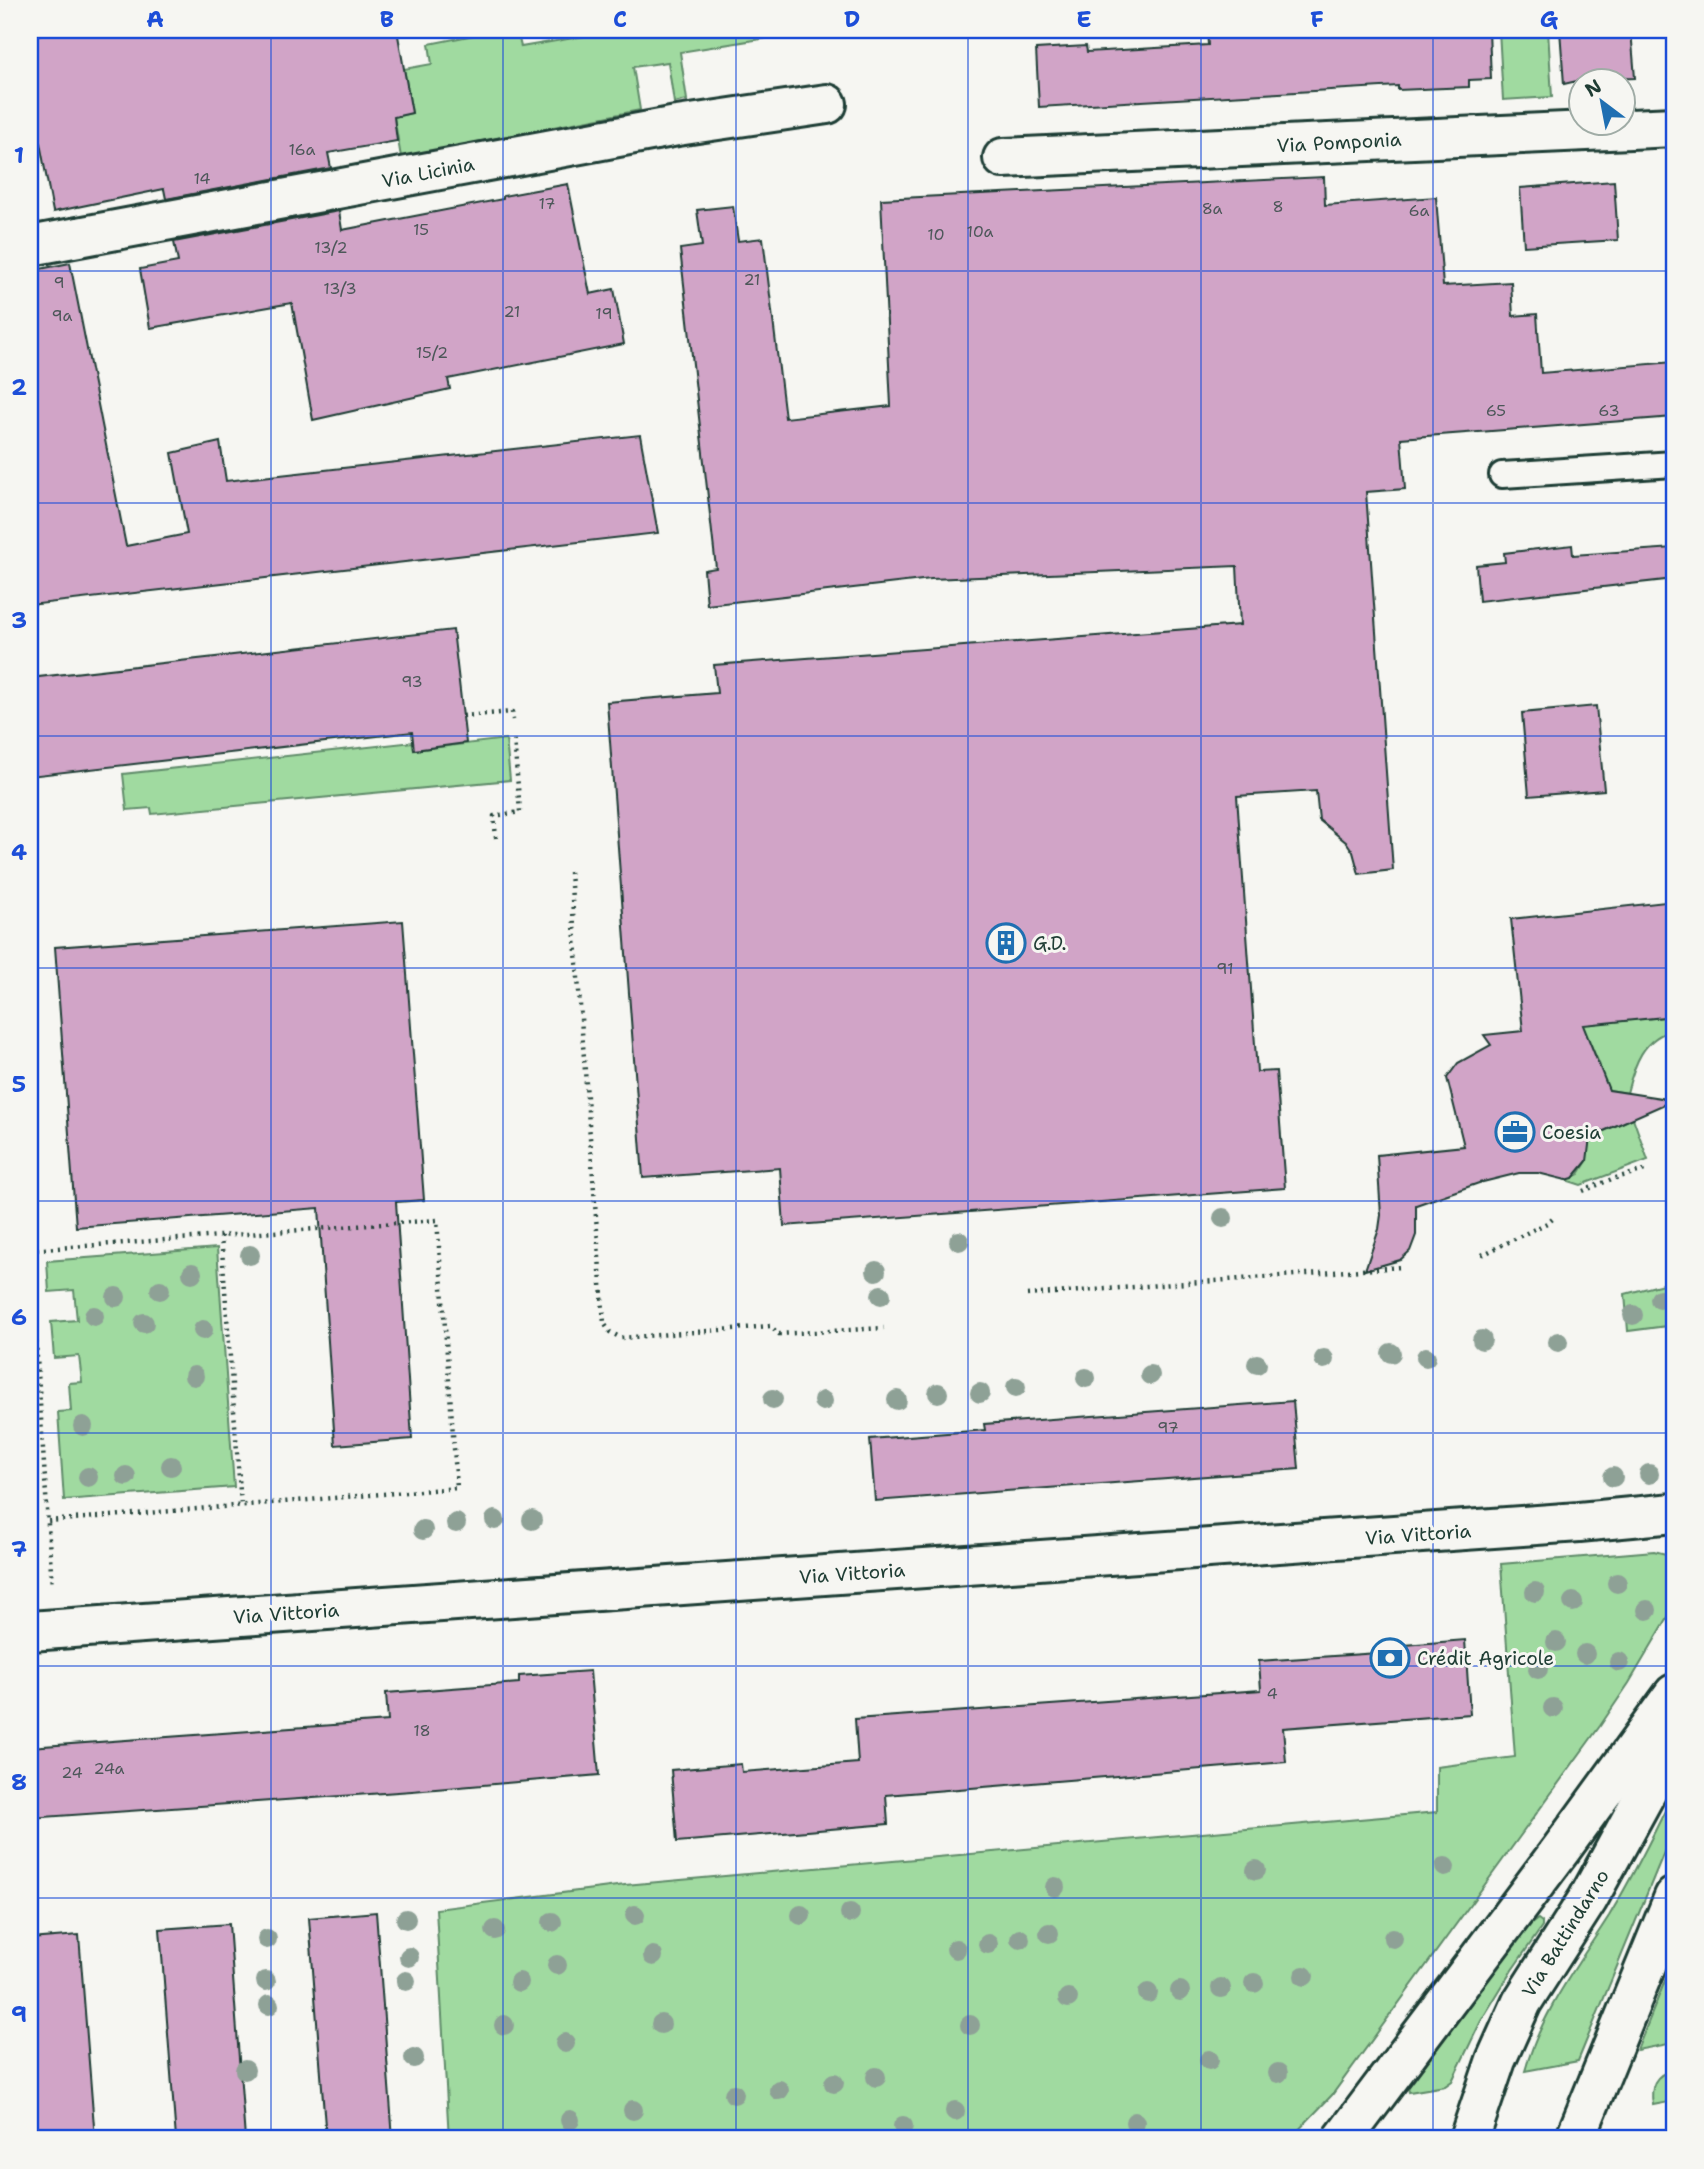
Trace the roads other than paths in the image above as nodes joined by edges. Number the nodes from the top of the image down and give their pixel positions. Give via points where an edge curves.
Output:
1 (827, 104) dead end
2 (1674, 127) edge
3 (1003, 158) dead end
4 (30, 246) edge
5 (1674, 464) edge
6 (1502, 475) dead end
7 (1674, 1513) edge
8 (42, 1630) edge
9 (1674, 1694) edge
10 (1674, 1733) edge
11 (1674, 1897) edge
12 (1343, 2139) edge
13 (1469, 2139) edge
14 (1575, 2139) edge

1 - 4 street, Via Licinia via 677,126
2 - 3 street, Via Pomponia
5 - 6 lane
7 - 8 street, Via Vittoria
9 - 12 street
10 - 13 street, Via Battindarno via 1594,1888 1522,2002
11 - 14 street

